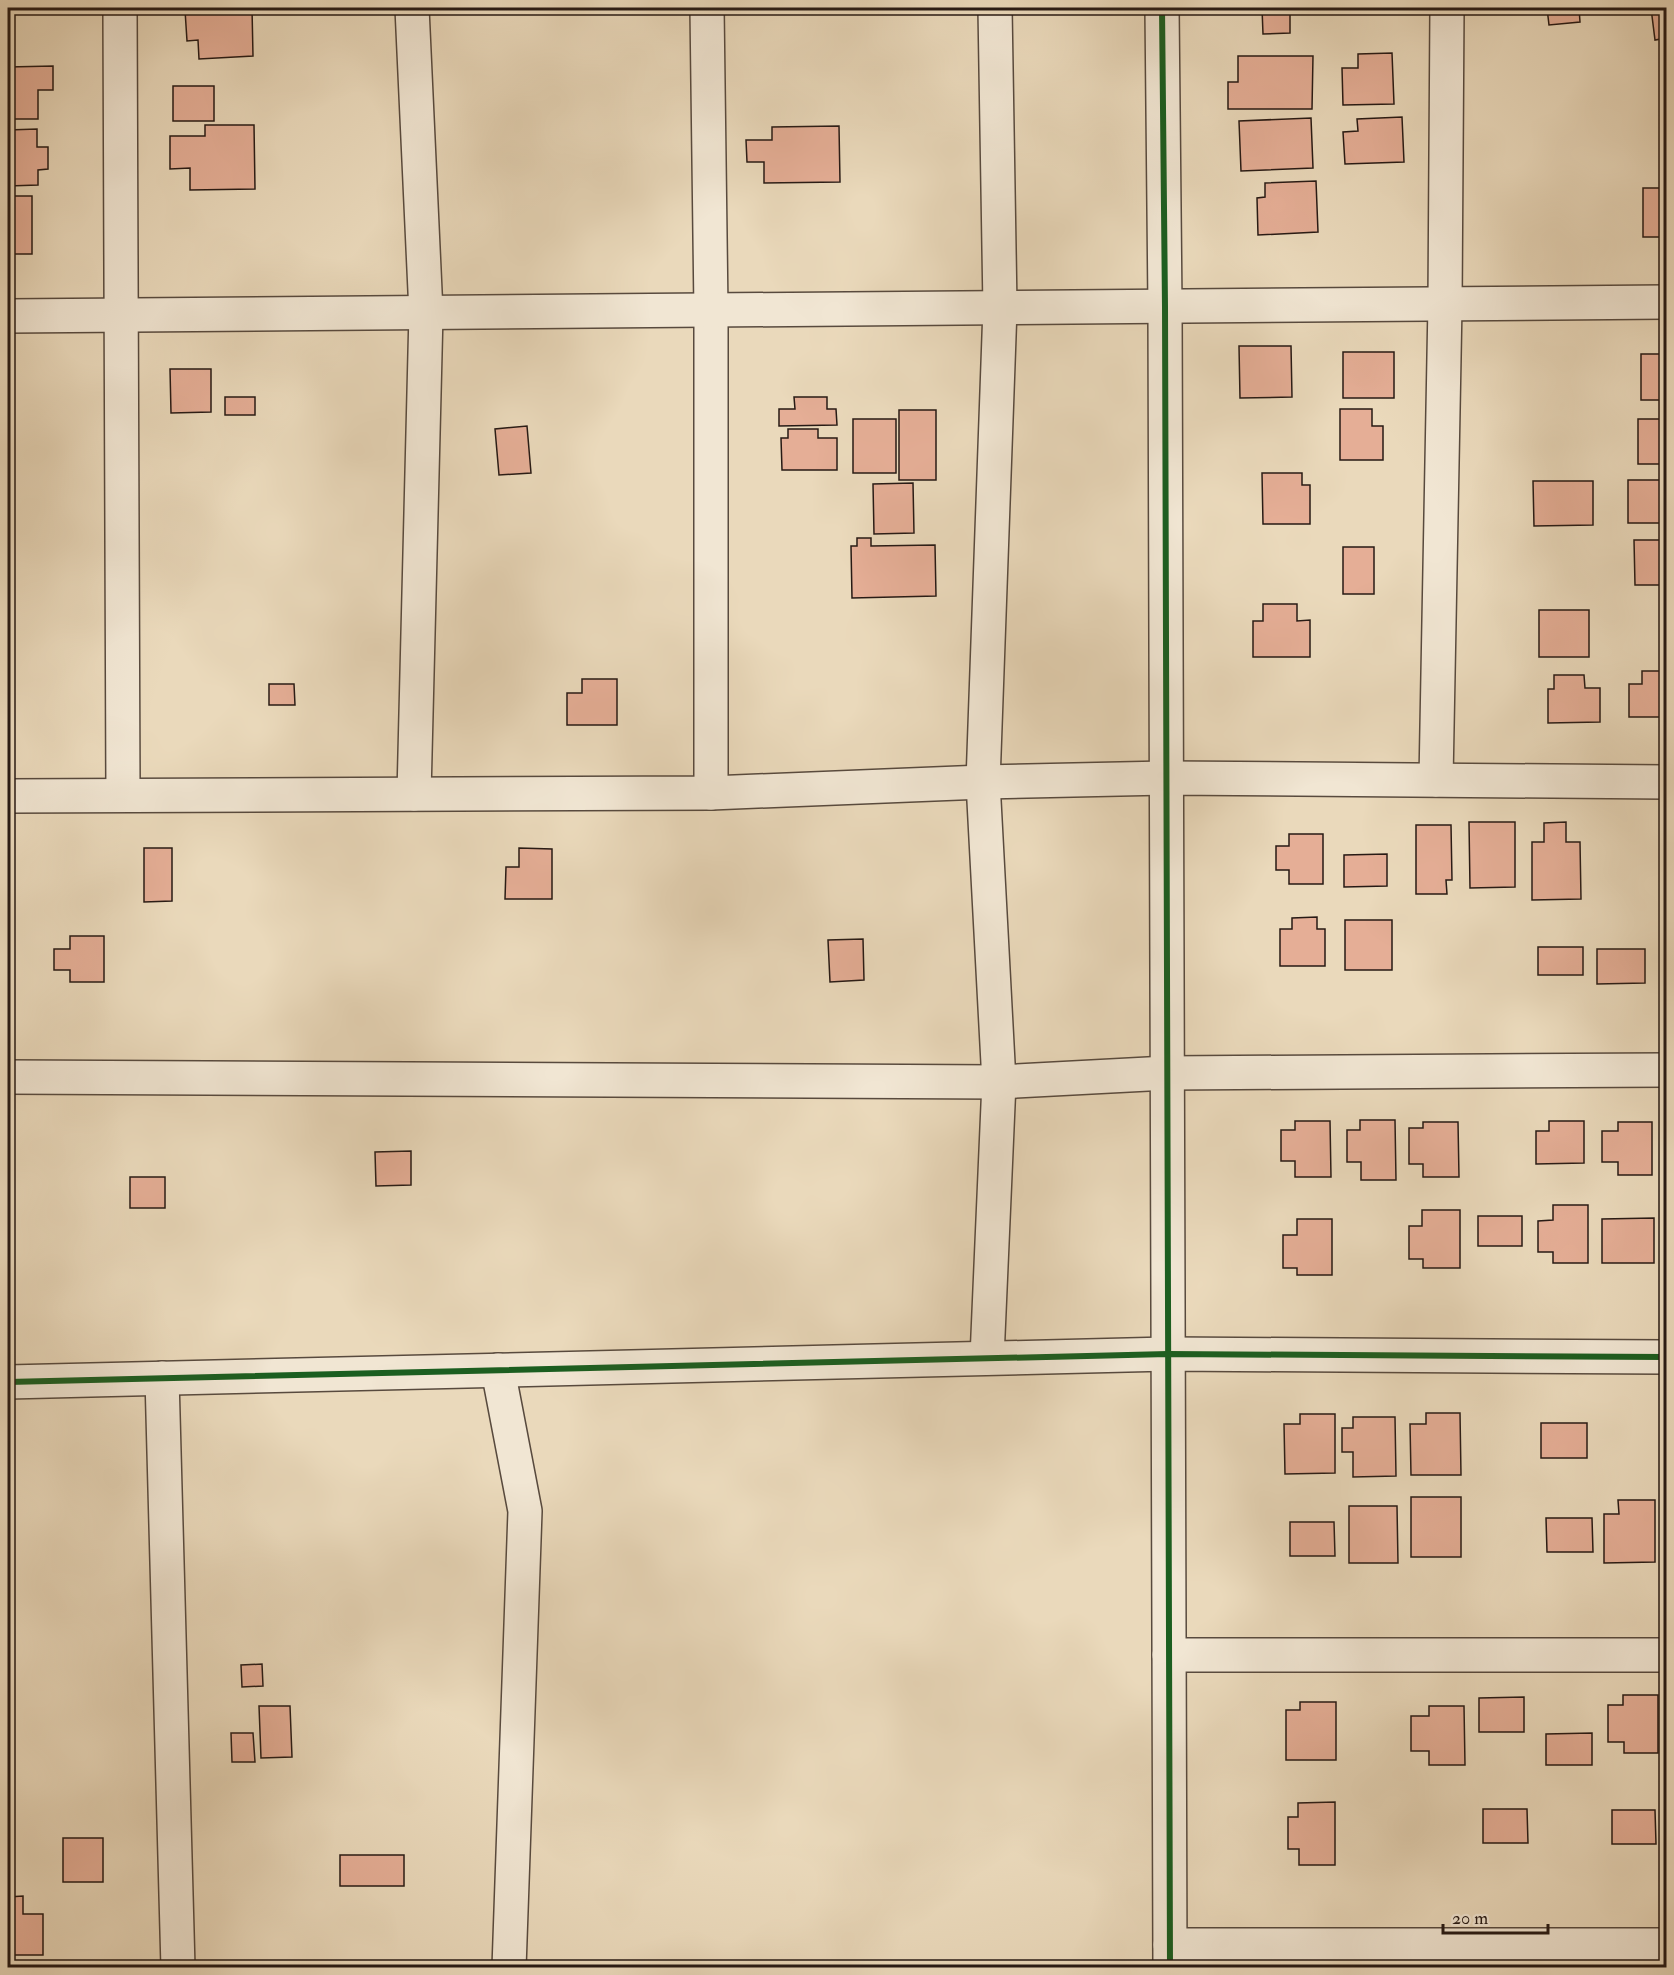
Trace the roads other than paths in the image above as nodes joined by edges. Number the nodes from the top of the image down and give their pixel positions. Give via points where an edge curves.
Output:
1 (120, 8) edge
2 (412, 8) edge
3 (707, 8) edge
4 (995, 8) edge
5 (1162, 8) edge
6 (1448, 8) edge
7 (1666, 302) edge
8 (1445, 304) junction
9 (1165, 306) junction
10 (1000, 308) junction
11 (711, 311) junction
12 (426, 313) junction
13 (121, 315) junction
14 (8, 316) edge
15 (1166, 778) junction
16 (1436, 780) junction
17 (983, 782) junction
18 (1666, 782) edge
19 (711, 793) junction
20 (414, 794) junction
21 (123, 795) junction
22 (8, 796) edge
23 (1666, 1070) edge
24 (1167, 1073) junction
25 (8, 1077) edge
26 (999, 1082) junction
27 (1168, 1353) junction
28 (1666, 1357) edge
29 (987, 1358) junction
30 (498, 1370) junction
31 (162, 1378) junction
32 (8, 1382) edge
33 (1169, 1655) junction
34 (1666, 1655) edge
35 (1666, 1945) edge
36 (1170, 1956) edge
37 (178, 1968) edge
38 (509, 1968) edge

1 - 13 street
2 - 12 street
3 - 11 street
4 - 10 street
5 - 9 street
6 - 8 street
7 - 8 street
8 - 9 street
8 - 16 street
9 - 10 street
9 - 15 street
10 - 11 street
10 - 17 street
11 - 12 street
11 - 19 street
12 - 13 street
12 - 20 street
13 - 14 street
13 - 21 street
15 - 16 street
15 - 17 street
15 - 24 street
16 - 18 street
17 - 19 street
17 - 26 street
19 - 20 street
20 - 21 street
21 - 22 street
23 - 24 street
24 - 26 street
24 - 27 street
25 - 26 street
26 - 29 street
27 - 28 street
27 - 29 street
27 - 33 street
29 - 30 street
30 - 31 street
30 - 38 street via 525,1511
31 - 32 street
31 - 37 street
33 - 34 street
33 - 36 street
35 - 36 street

